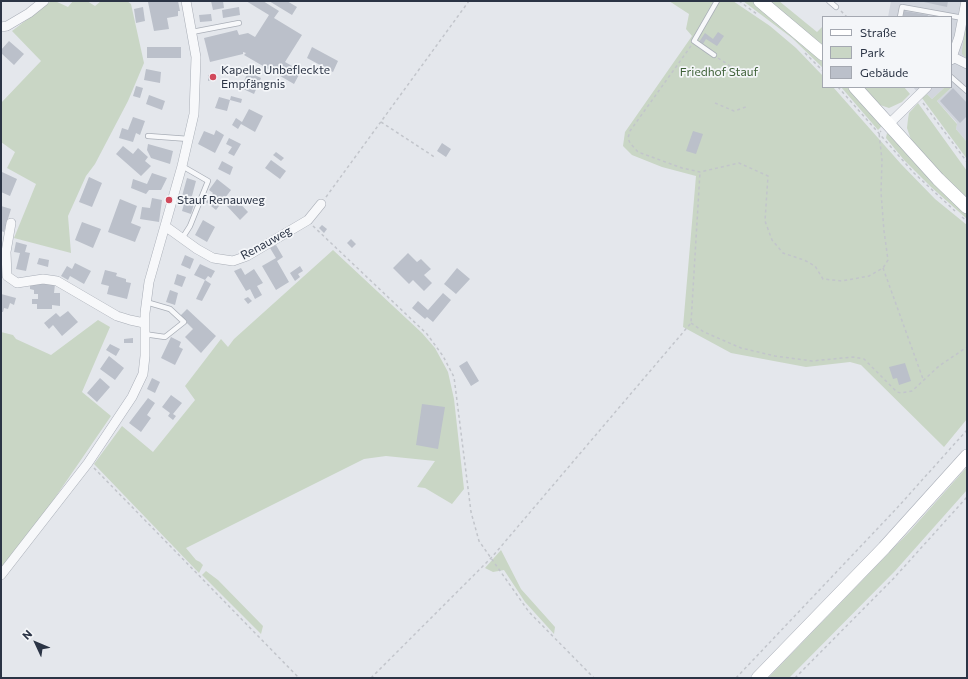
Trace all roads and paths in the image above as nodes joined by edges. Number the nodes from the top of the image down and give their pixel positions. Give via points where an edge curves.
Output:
1 (44, 1) edge
2 (186, 1) edge
3 (469, 1) edge
4 (717, 1) edge
5 (760, 1) edge
6 (829, 1) edge
7 (966, 4) edge
8 (836, 7) joint
9 (846, 16) edge
10 (900, 16) edge
11 (952, 16) edge
12 (952, 16) edge
13 (963, 18) junction
14 (238, 23) dead end
15 (1, 27) edge
16 (192, 32) junction
17 (694, 41) junction
18 (822, 53) edge
19 (714, 55) joint
20 (952, 58) edge
21 (967, 64) edge
22 (742, 74) dead end
23 (952, 78) edge
24 (839, 88) edge
25 (856, 88) edge
26 (925, 88) edge
27 (967, 92) edge
28 (918, 95) junction
29 (715, 104) dead end
30 (746, 107) dead end
31 (382, 122) junction
32 (888, 124) junction
33 (879, 133) junction
34 (148, 136) dead end
35 (189, 139) junction
36 (436, 158) dead end
37 (967, 162) edge
38 (182, 166) junction
39 (700, 172) junction
40 (321, 204) joint
41 (961, 212) edge
42 (308, 220) junction
43 (967, 221) edge
44 (11, 223) dead end
45 (165, 226) junction
46 (183, 237) junction
47 (883, 268) junction
48 (146, 302) junction
49 (144, 322) junction
50 (691, 323) junction
51 (144, 334) junction
52 (967, 347) edge
53 (923, 380) junction
54 (967, 430) edge
55 (967, 456) edge
56 (88, 463) junction
57 (967, 497) edge
58 (492, 557) junction
59 (1, 575) edge
60 (299, 678) edge
61 (371, 678) edge
62 (594, 678) edge
63 (736, 678) edge
64 (758, 678) edge
65 (795, 678) edge

1 - 15 street via 29,13
2 - 16 street
3 - 31 path
4 - 17 lane
5 - 18 main road
6 - 8 lane
7 - 13 street
8 - 9 path
10 - 12 lane via 902,7
11 - 13 lane
13 - 20 street
14 - 16 lane
16 - 35 street via 196,57 196,87
17 - 19 lane
17 - 39 path via 630,131 628,138 638,152 658,161
19 - 22 path
20 - 21 street
23 - 27 lane
24 - 33 path
25 - 32 main road
26 - 28 street
28 - 32 street
28 - 37 path
29 - 30 path via 734,111
31 - 36 path
31 - 40 path
32 - 41 main road via 938,179
33 - 41 path via 914,174
33 - 47 path via 888,260
34 - 35 lane
35 - 38 street
38 - 45 street
38 - 46 lane via 208,181
39 - 47 path via 739,163 768,176 765,221 772,240 783,254 815,266 823,279 842,281 869,276
39 - 50 path
40 - 42 street, Renauweg
41 - 43 path
42 - 46 street, Renauweg via 247,256 233,261 213,258
42 - 58 path via 427,334 443,356 454,377 471,512 479,541
44 - 49 street via 6,252 8,276 17,283 43,279 57,281 117,316
45 - 46 street, Renauweg
45 - 48 street
47 - 53 path
48 - 49 street
48 - 51 lane via 170,309 184,322 165,337
49 - 51 street
50 - 53 path via 704,332 741,348 775,356 812,361 852,357 864,359 896,392 912,391
50 - 58 path
51 - 56 street via 144,366 140,382
52 - 53 path
54 - 63 path
55 - 64 main road via 884,548
56 - 59 street
56 - 60 path
57 - 65 path via 894,578
58 - 61 path
58 - 62 path via 529,612

